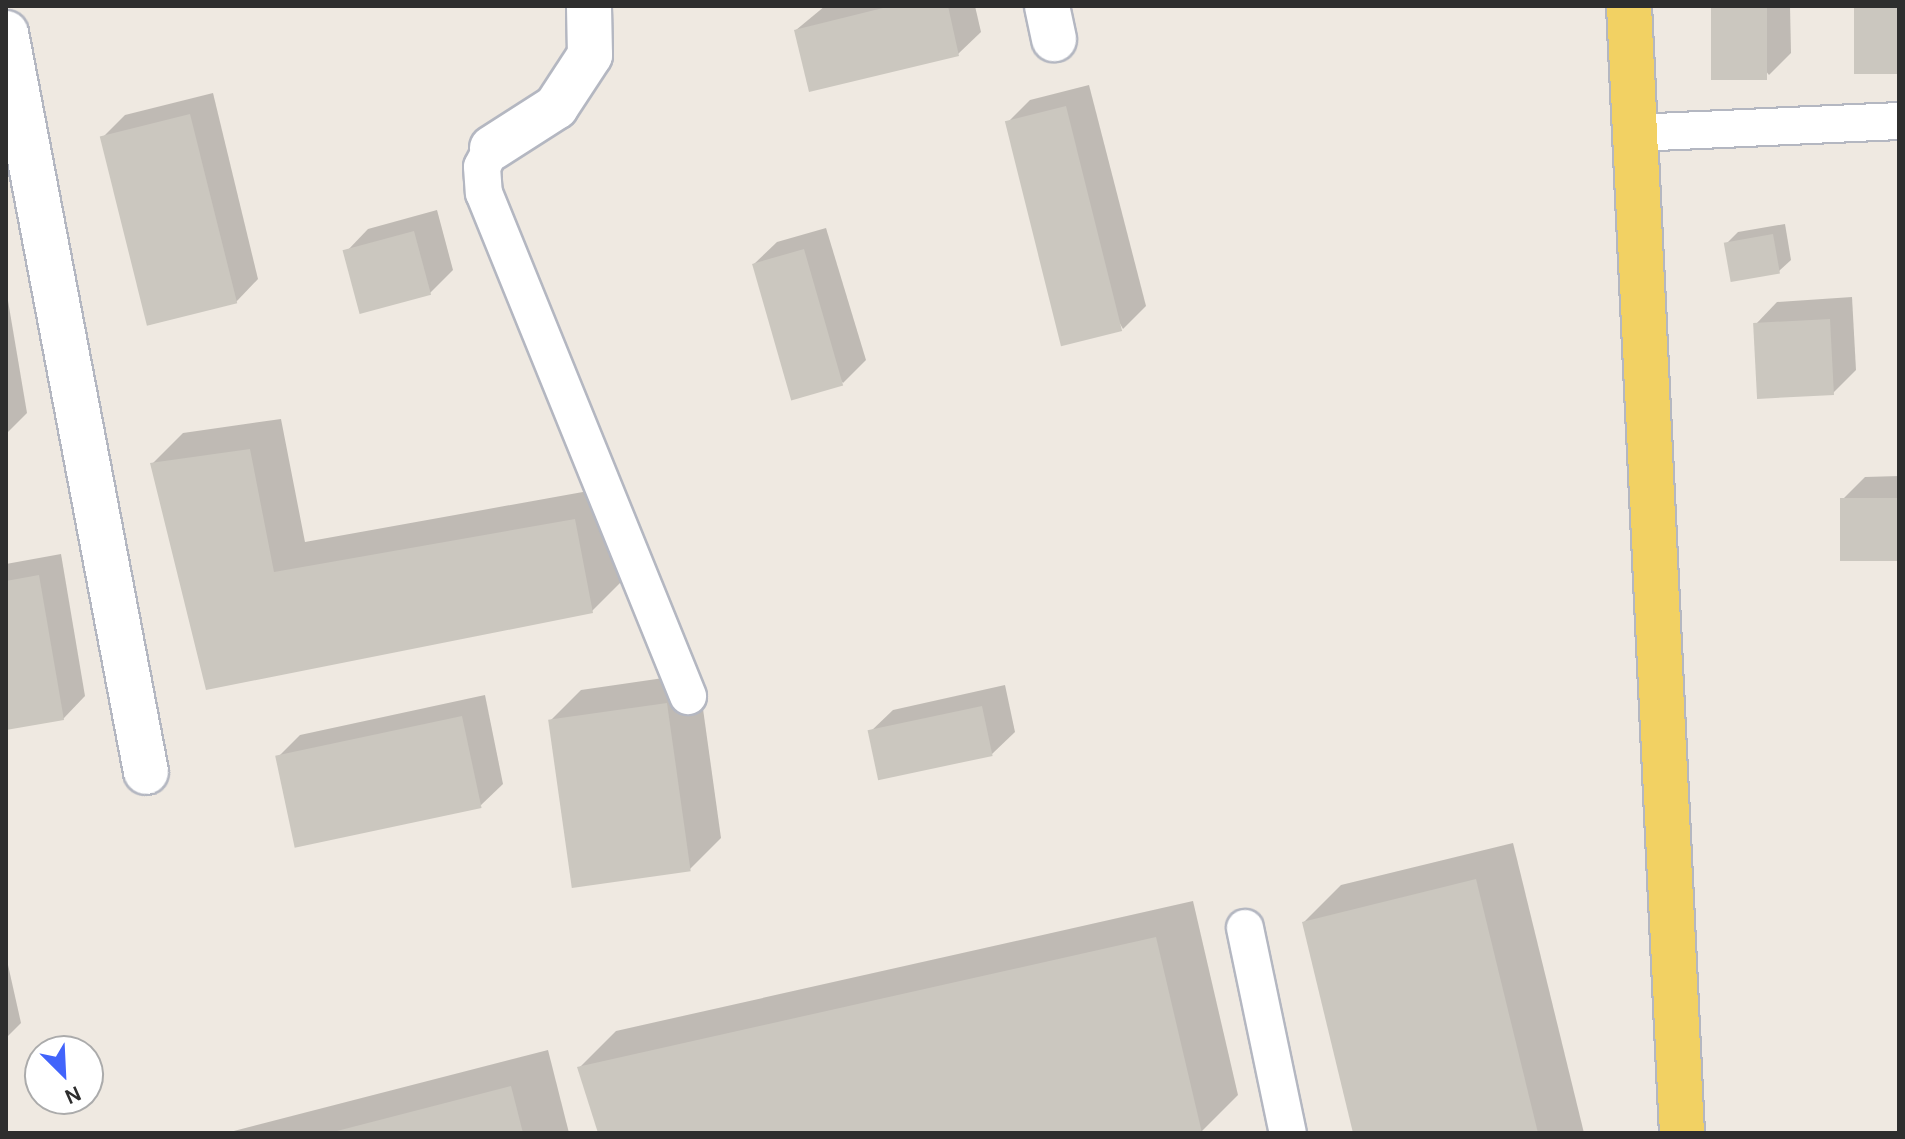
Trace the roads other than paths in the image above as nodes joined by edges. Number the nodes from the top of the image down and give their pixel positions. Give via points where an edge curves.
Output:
1 (589, 6) edge
2 (1629, 6) edge
3 (6, 33) edge
4 (1899, 121) edge
5 (1635, 133) junction
6 (492, 148) joint
7 (688, 696) dead end
8 (146, 772) dead end
9 (1245, 928) dead end
10 (1288, 1133) edge
11 (1682, 1133) edge

1 - 6 street via 590,55 556,107
2 - 5 main road
3 - 8 street
4 - 5 lane
5 - 11 main road
6 - 7 lane via 482,167 484,193
9 - 10 lane

